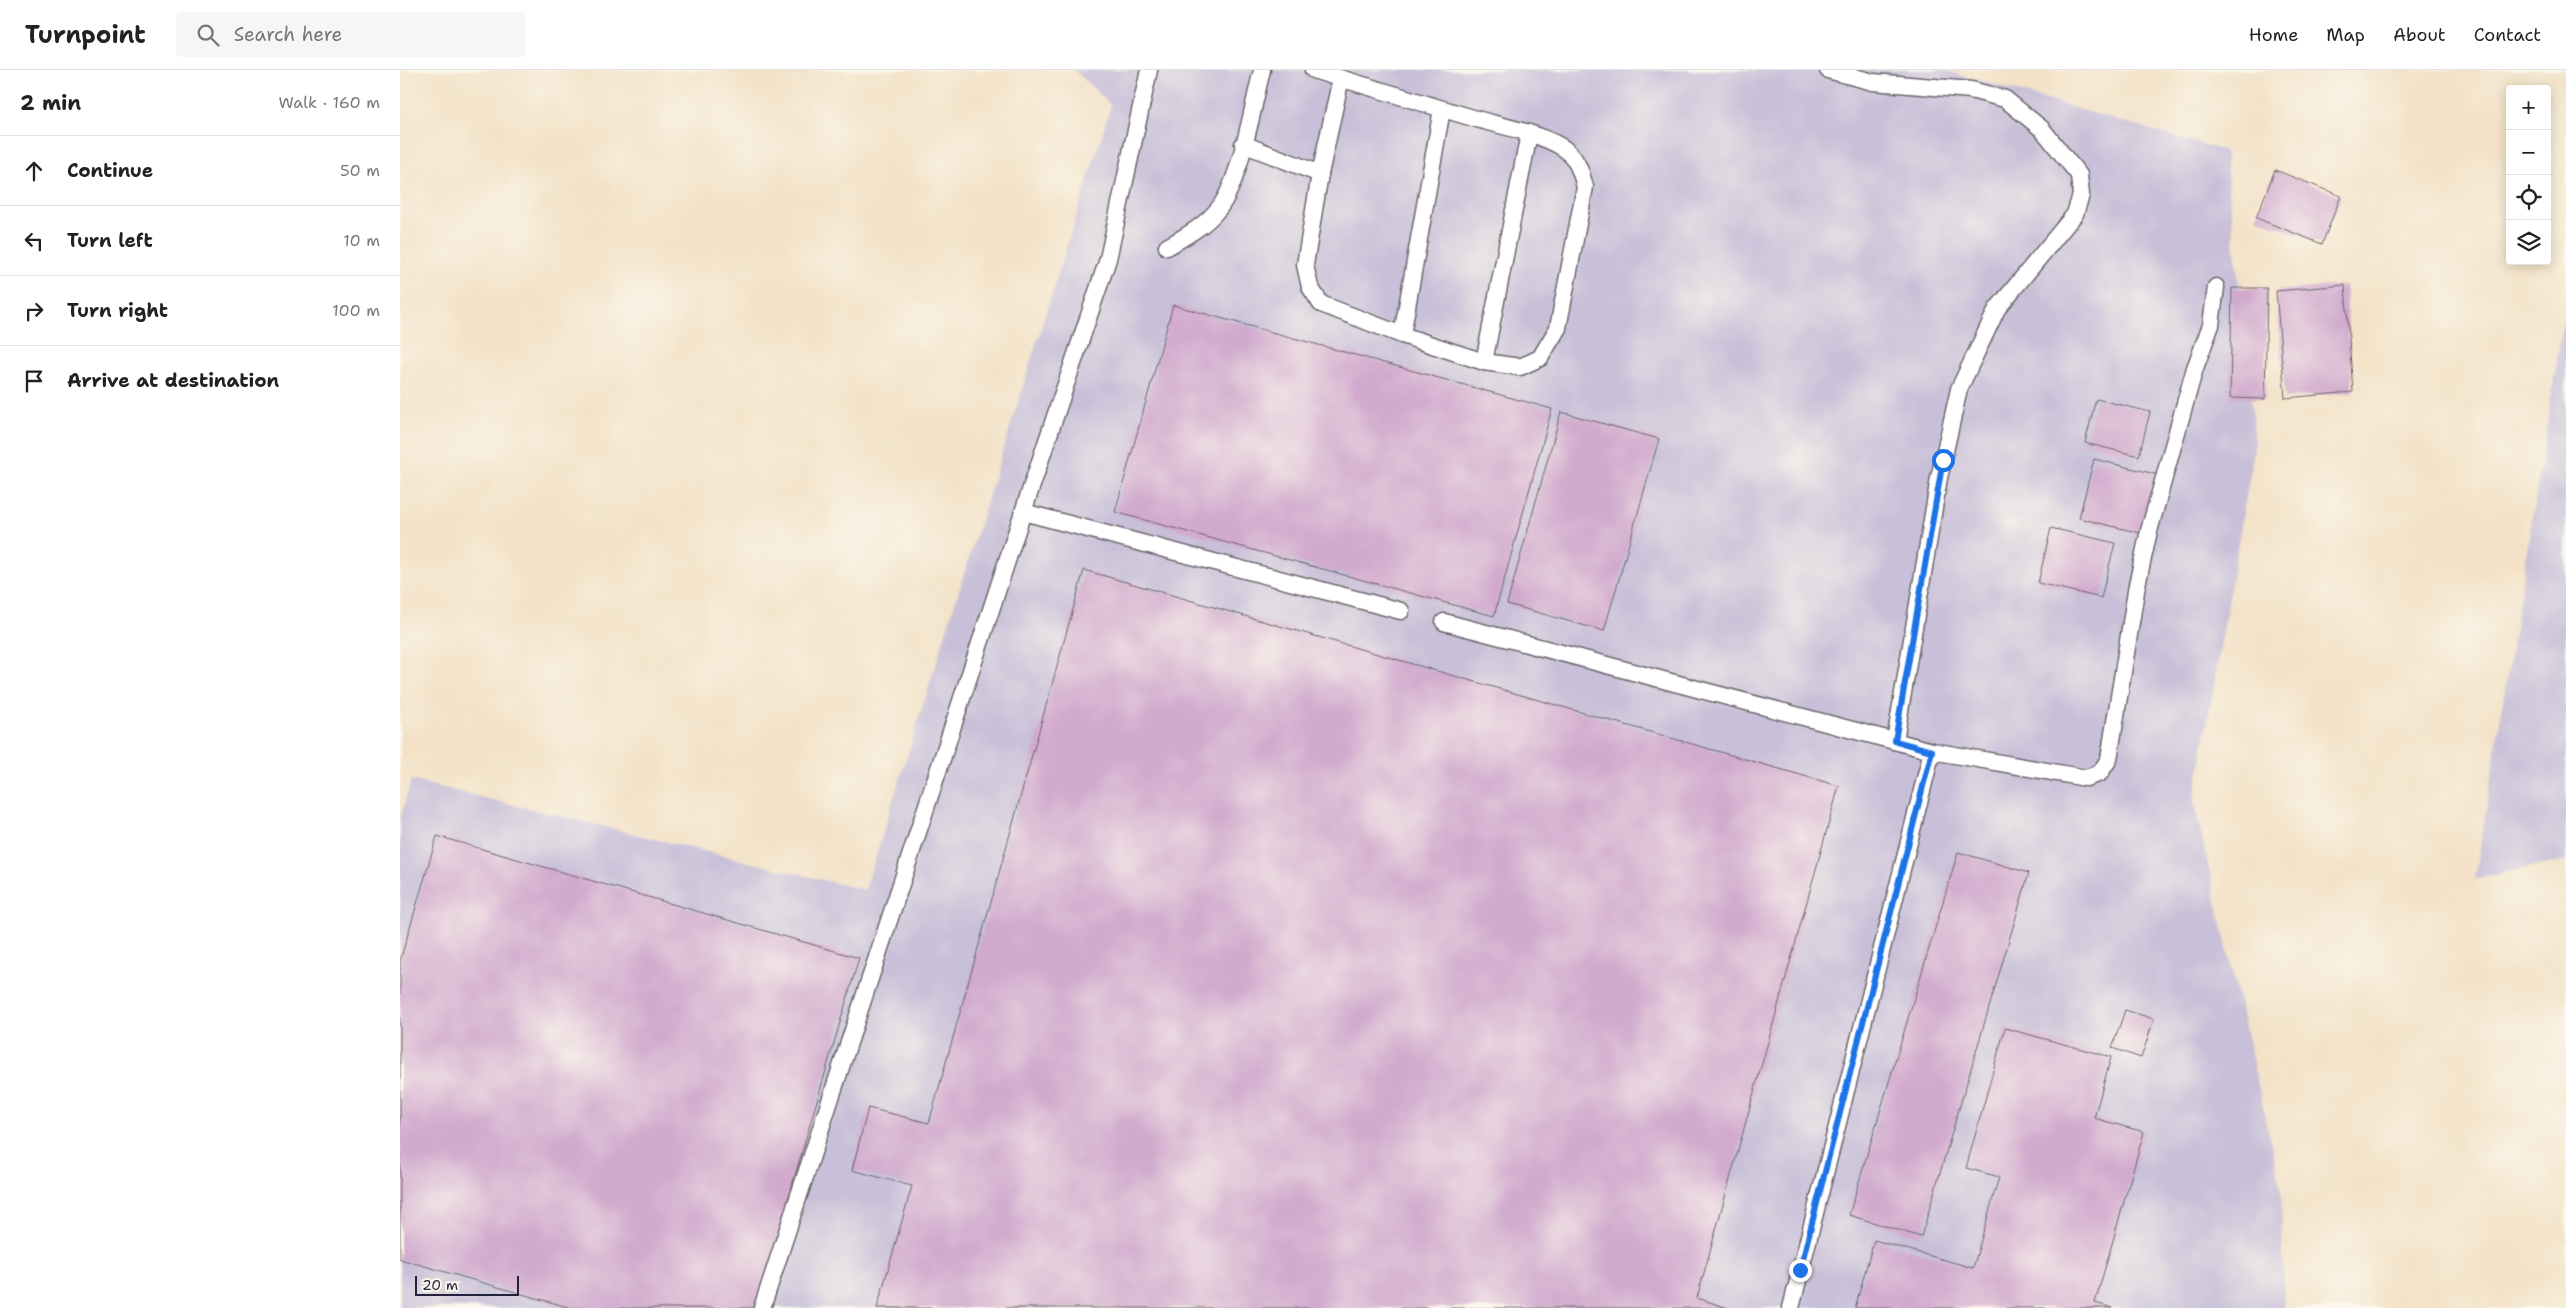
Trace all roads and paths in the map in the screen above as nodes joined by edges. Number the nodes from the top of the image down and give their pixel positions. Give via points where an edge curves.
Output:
1 (1149, 70) edge
2 (1262, 70) edge
3 (1312, 70) edge
4 (1828, 70) edge
5 (1341, 78) junction
6 (1442, 109) junction
7 (1529, 134) junction
8 (1243, 144) junction
9 (1320, 174) junction
10 (1167, 247) dead end
11 (2216, 287) dead end
12 (1402, 335) junction
13 (1484, 362) junction
14 (1023, 512) junction
15 (1401, 611) dead end
16 (1444, 622) dead end
17 (1895, 741) junction
18 (1932, 751) junction
19 (762, 1308) edge
20 (1790, 1308) edge

1 - 14 lane via 1108,259
2 - 8 lane
3 - 5 lane
4 - 17 lane via 1873,82 1971,90 2005,98 2042,129 2079,176 2081,195 2075,214 1997,309 1959,389 1939,478
5 - 6 lane
5 - 9 lane
6 - 7 lane
6 - 12 lane
7 - 13 lane
7 - 13 lane via 1562,146 1580,166 1585,187 1558,328 1540,358 1520,367
8 - 9 lane
8 - 10 lane via 1235,175 1219,208 1194,232
9 - 12 lane via 1305,265 1310,287 1321,304
11 - 18 lane via 2211,325 2195,368 2149,531 2109,759 2100,773 2086,778
12 - 13 lane
14 - 15 lane
14 - 19 lane
16 - 17 lane
17 - 18 lane
18 - 20 lane

